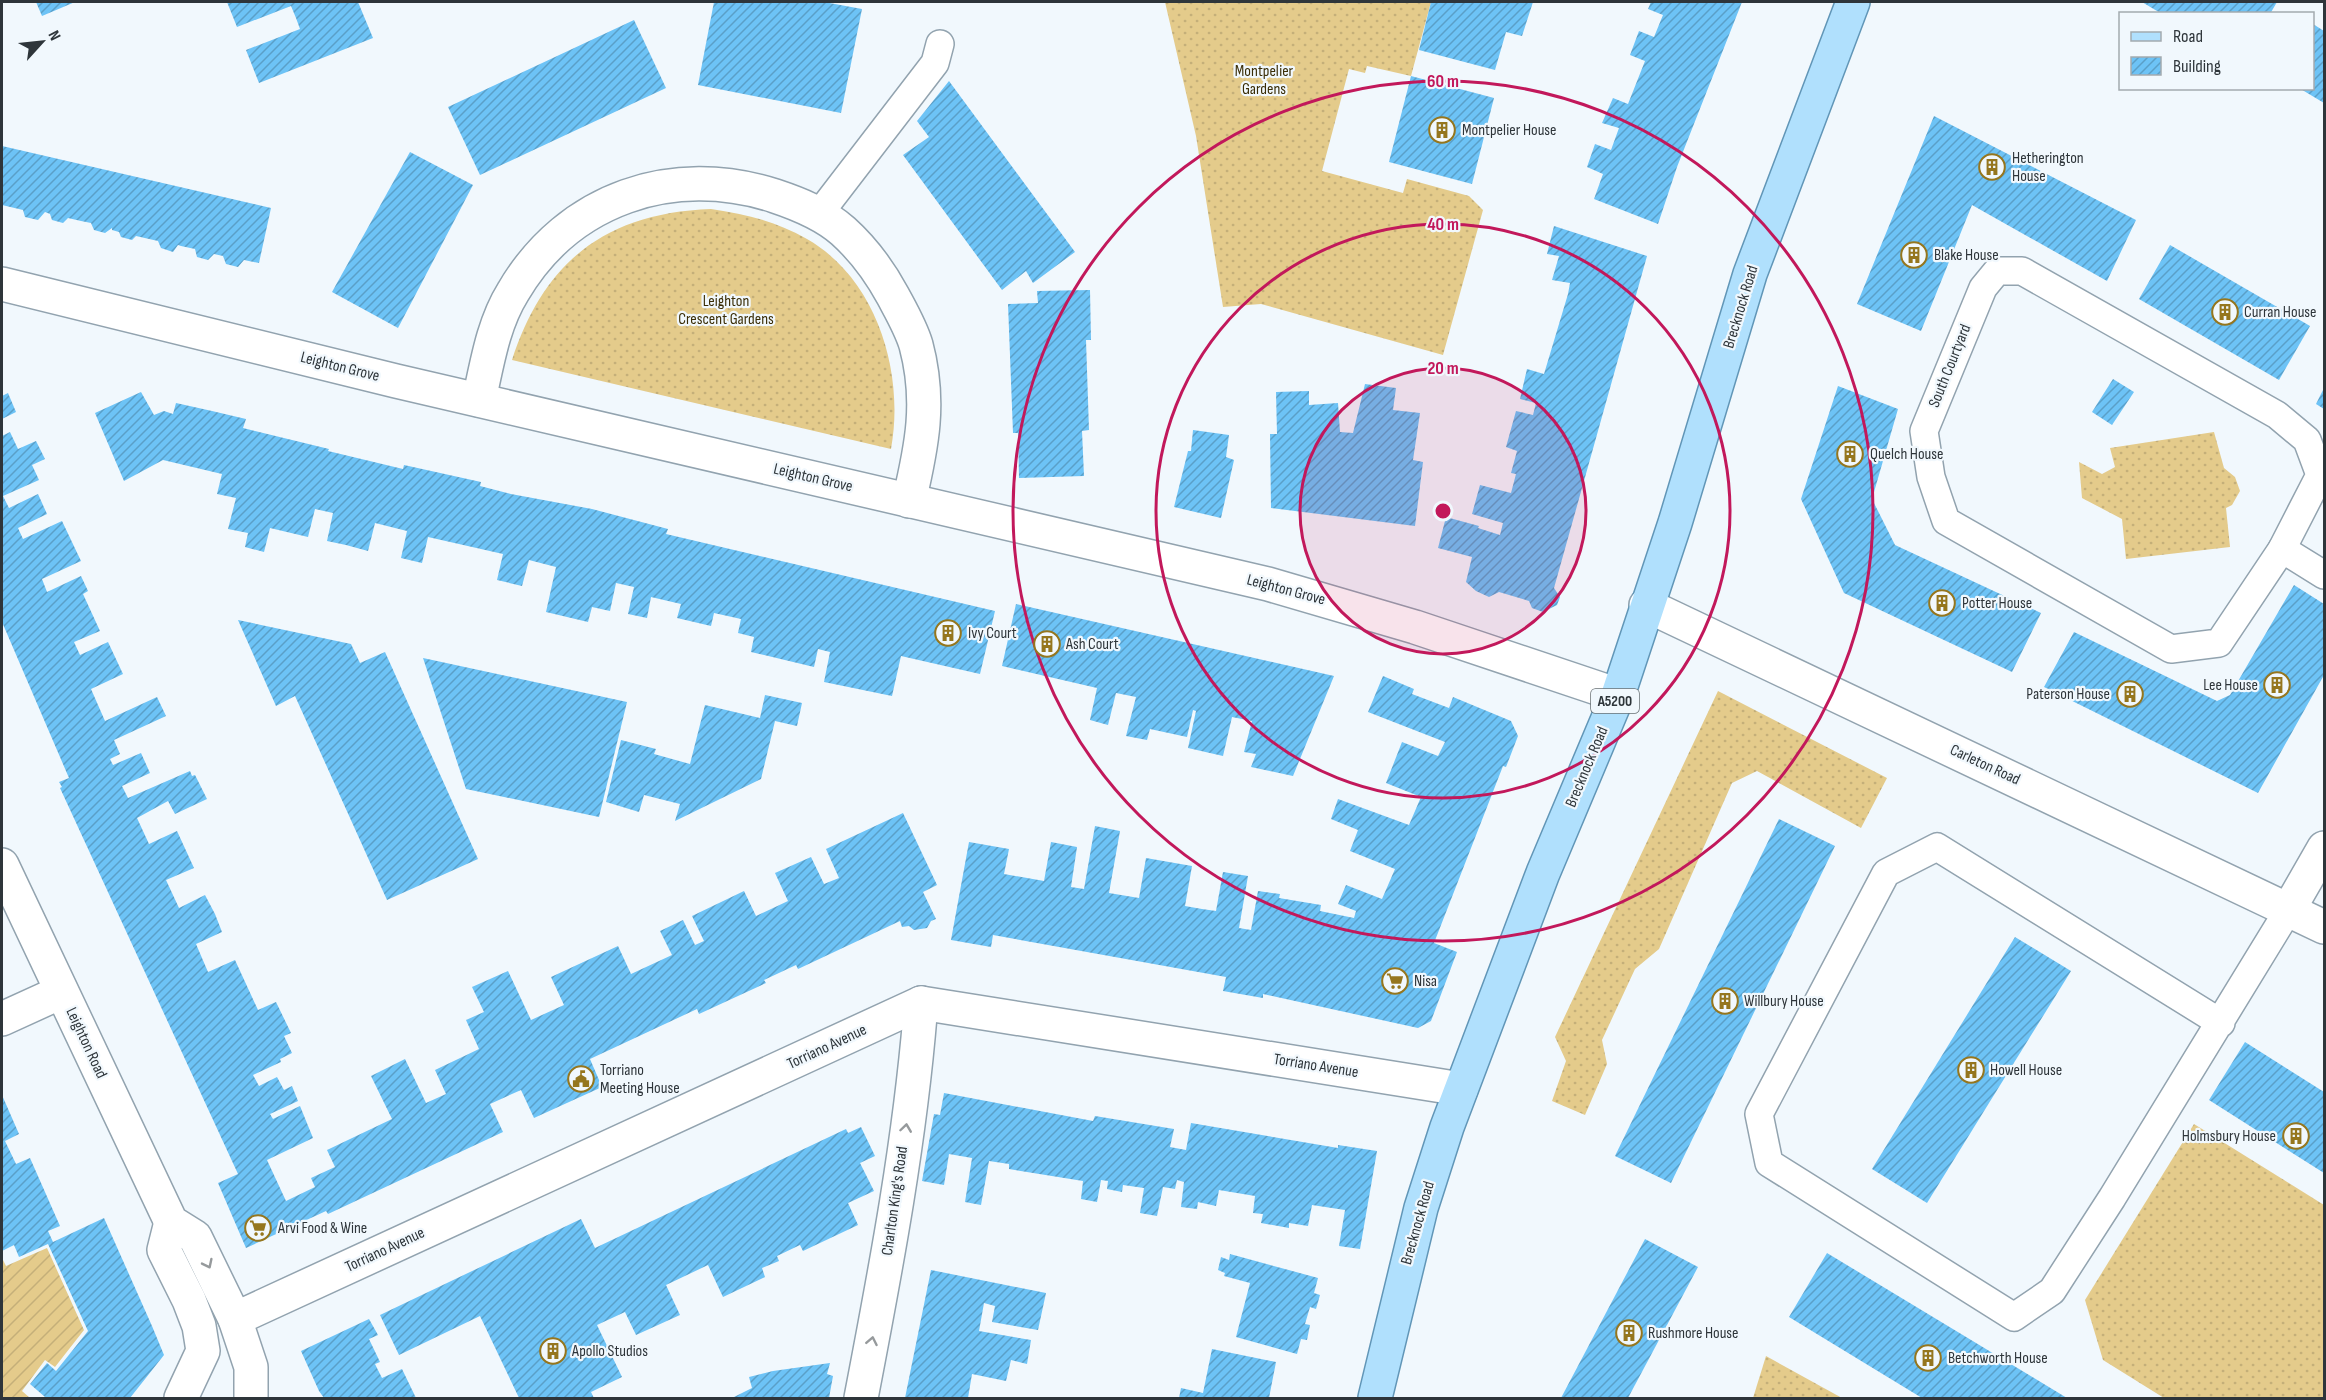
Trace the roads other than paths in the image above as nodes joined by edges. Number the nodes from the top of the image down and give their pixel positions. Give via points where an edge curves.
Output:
1 (1853, 2) edge
2 (940, 44) dead end
3 (819, 214) junction
4 (2, 284) edge
5 (479, 400) junction
6 (909, 501) junction
7 (2282, 549) junction
8 (2325, 576) edge
9 (1646, 605) junction
10 (1618, 695) junction
11 (2325, 848) edge
12 (2, 865) edge
13 (2289, 909) junction
14 (2325, 927) edge
15 (61, 992) junction
16 (921, 1003) junction
17 (2, 1019) edge
18 (2221, 1023) junction
19 (1461, 1089) junction
20 (171, 1222) junction
21 (235, 1319) junction
22 (181, 1398) edge
23 (251, 1398) edge
24 (861, 1398) edge
25 (1375, 1398) edge

1 - 9 main road, Brecknock Road / A5200 via 1750,274 1675,523
2 - 3 lane via 935,63
3 - 5 street via 764,192 710,183 678,183 614,200 557,237 530,266 500,319
3 - 6 street via 843,231 884,280 915,343 925,406 923,440
4 - 5 street, Leighton Grove
5 - 6 street, Leighton Grove
6 - 10 street, Leighton Grove via 1268,584 1415,627
7 - 7 lane, South Courtyard via 2320,475 2307,440 2277,416 2022,272 1997,271 1983,288 1923,431 1931,477 1946,521 2171,649 2219,643
7 - 8 lane
9 - 10 main road, Brecknock Road / A5200
9 - 13 street, Carleton Road
10 - 19 main road, Brecknock Road / A5200 via 1542,873
11 - 13 street
12 - 15 street, Leighton Road
13 - 14 street, Carleton Road
13 - 18 lane
15 - 17 street
15 - 20 street, Leighton Road
16 - 19 street, Torriano Avenue
16 - 21 street, Torriano Avenue
24 -> 16 street, Charlton King's Road via 882,1289
18 - 18 lane via 2052,1291 2014,1317 1769,1163 1759,1114 1886,873 1937,847
19 - 25 main road, Brecknock Road / A5200 via 1420,1208
20 -> 21 street via 195,1237
20 - 22 street via 164,1250 189,1300 203,1351
21 - 23 street via 251,1367

